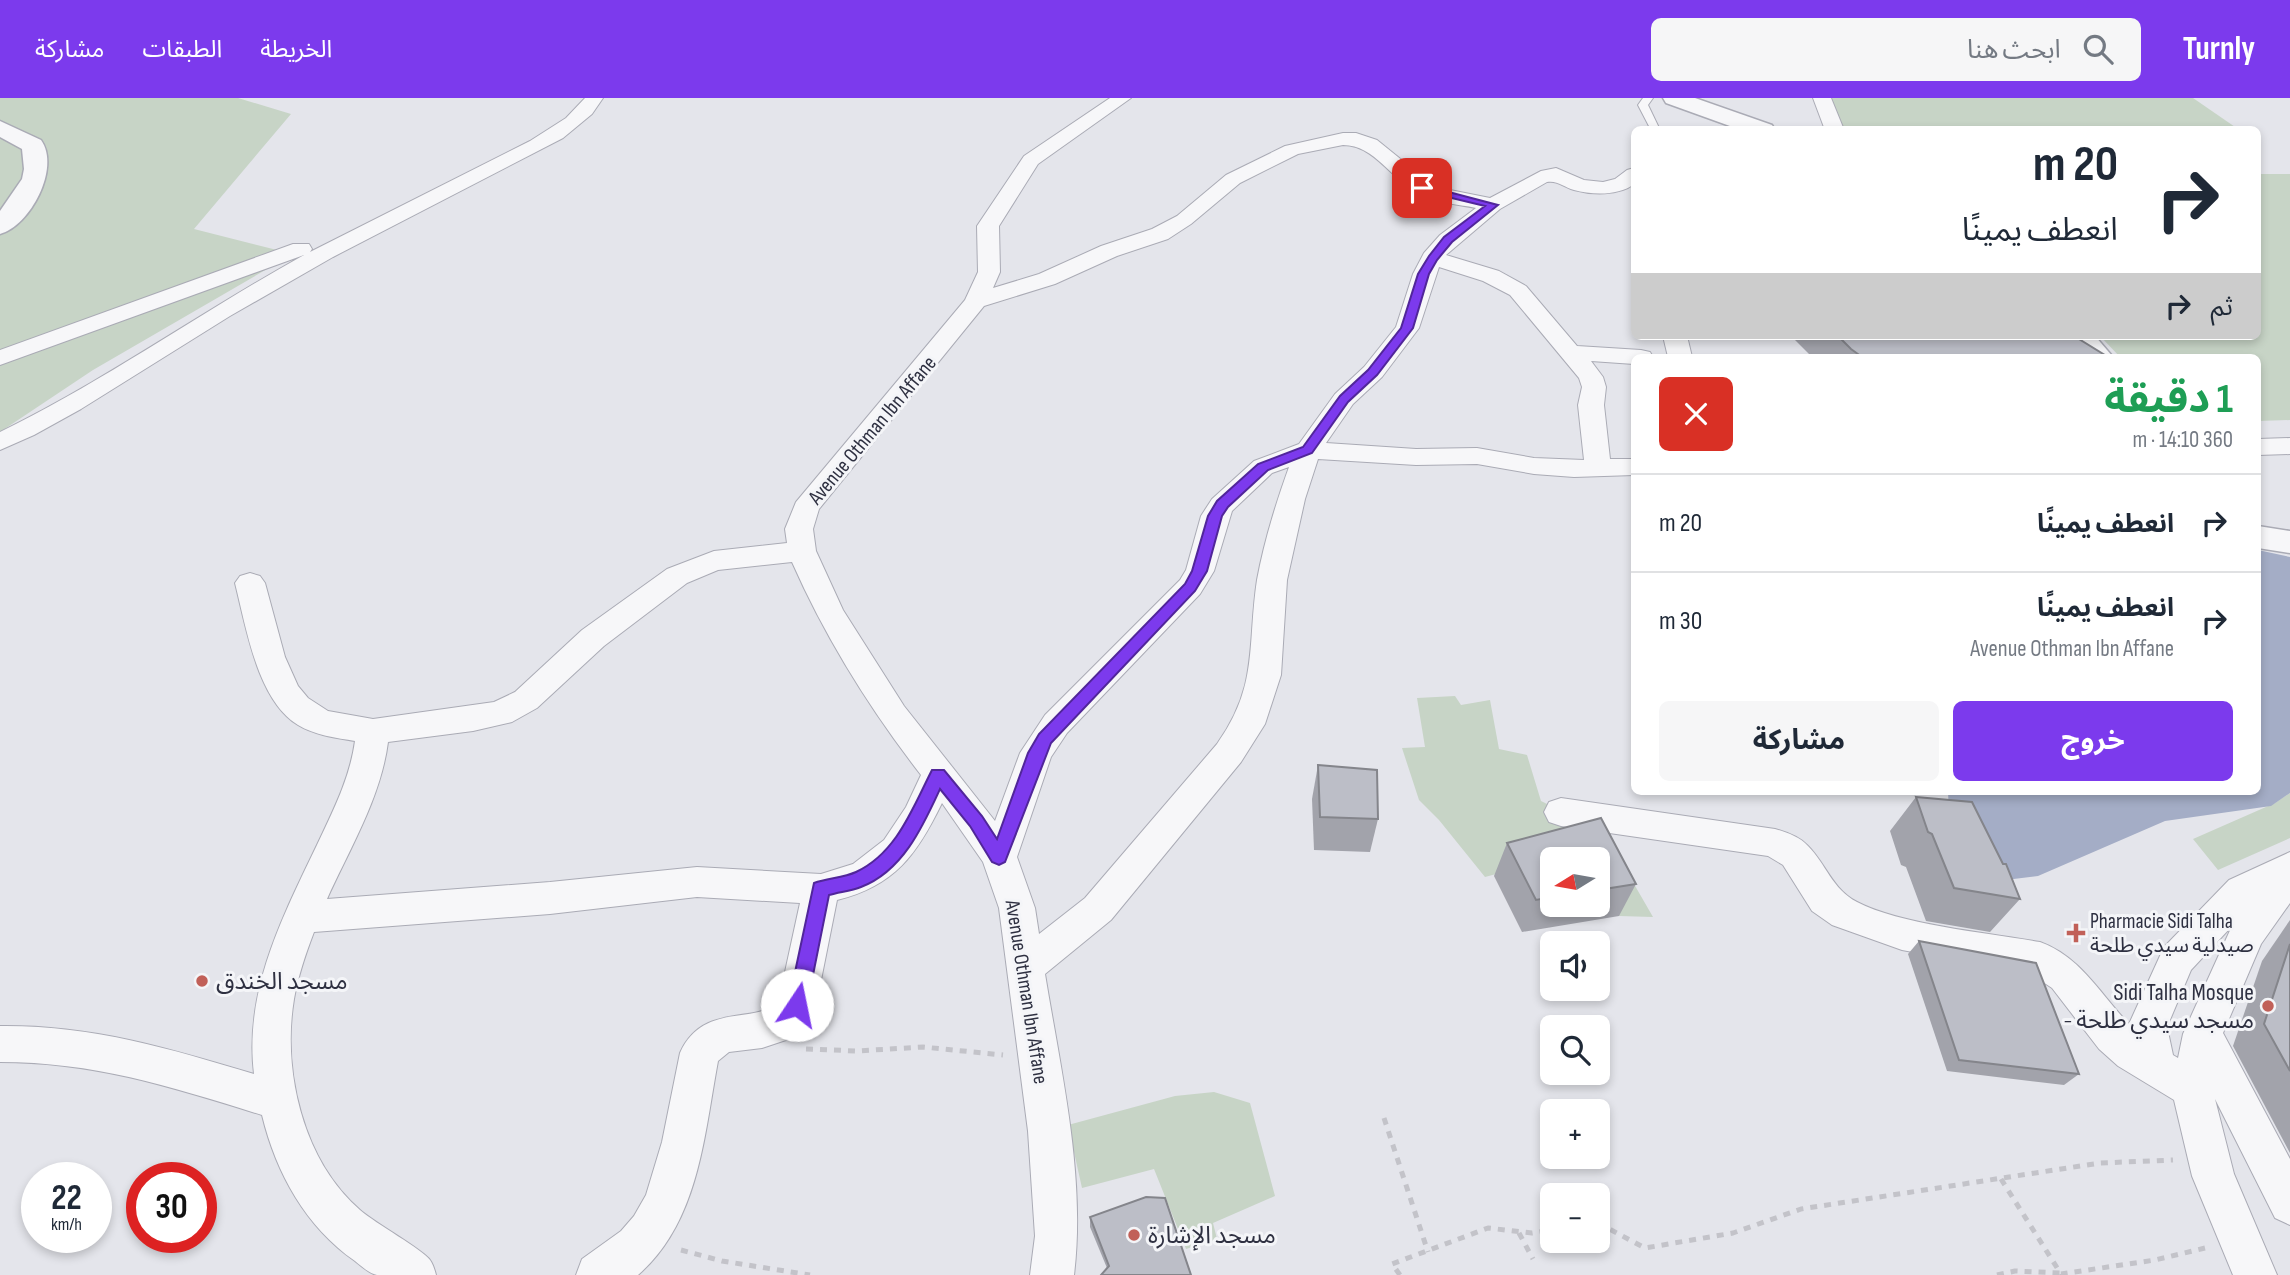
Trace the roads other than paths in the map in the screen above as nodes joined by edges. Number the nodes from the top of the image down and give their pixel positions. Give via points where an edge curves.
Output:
1 (594, 98) edge
2 (1122, 98) edge
3 (1648, 98) edge
4 (1674, 98) edge
5 (1822, 98) edge
6 (1654, 126) edge
7 (1752, 126) edge
8 (1833, 126) edge
9 (0, 128) edge
10 (1631, 176) edge
11 (1493, 205) junction
12 (399, 214) junction
13 (0, 226) edge
14 (1433, 258) junction
15 (976, 301) junction
16 (2083, 340) edge
17 (1570, 353) junction
18 (2095, 354) edge
19 (1631, 356) edge
20 (0, 358) edge
21 (0, 442) edge
22 (2290, 446) edge
23 (2261, 447) edge
24 (1308, 450) junction
25 (1631, 467) edge
26 (1598, 468) junction
27 (2261, 537) edge
28 (2290, 542) edge
29 (802, 551) junction
30 (250, 583) dead end
31 (373, 731) junction
32 (938, 775) junction
33 (1561, 812) dead end
34 (999, 857) junction
35 (2290, 867) edge
36 (2290, 875) edge
37 (821, 889) junction
38 (302, 917) junction
39 (1025, 968) junction
40 (2203, 1034) junction
41 (0, 1044) edge
42 (2156, 1067) junction
43 (2192, 1088) junction
44 (278, 1101) junction
45 (2290, 1203) edge
46 (2247, 1258) edge
47 (414, 1275) edge
48 (598, 1275) edge
49 (1052, 1275) edge

1 - 12 street via 589,108 554,135
2 - 15 street, Avenue Othman Ibn Affane via 1031,160 988,226 989,272
3 - 6 lane via 1643,105
4 - 7 street
5 - 8 street
9 - 13 street via 33,145 39,160 37,177
10 - 11 street via 1622,184 1603,188 1546,175
11 - 14 street via 1448,240
11 - 15 street via 1429,192 1370,144 1342,139 1292,150 1233,179 1160,234 1047,279
12 - 20 street
12 - 21 street
14 - 17 street via 1518,289
14 - 24 street via 1407,328 1373,372 1344,399
15 - 29 street, Avenue Othman Ibn Affane via 806,508 799,529
16 - 18 street
17 - 19 street
17 - 26 street via 1594,387 1591,405
22 - 23 street
24 - 26 street via 1477,456 1534,466
24 - 34 street via 1263,467 1228,499 1215,516 1200,571 1190,587 1045,738
24 - 39 street via 1275,568 1265,675 1249,723 1098,909
25 - 26 street
27 - 28 street
29 - 31 street via 714,561 677,576 593,638 526,700 501,713
29 - 32 street, Avenue Othman Ibn Affane via 850,650
30 - 31 street via 272,665 297,708 318,720
31 - 38 street via 368,767
32 - 34 street, Avenue Othman Ibn Affane
32 - 37 street via 913,828 891,856 858,881
33 - 42 street via 1775,843 1796,855 1825,900 1845,914 1902,934 2040,959 2064,976 2132,1054
34 - 39 street, Avenue Othman Ibn Affane via 1017,908
35 - 42 street via 2242,891 2177,959 2147,1027
36 - 40 street via 2247,934
37 - 38 street via 697,882
37 - 48 street via 791,1017 769,1029 721,1035 705,1044 671,1186 654,1226
38 - 44 street via 281,969 273,1005 271,1045
39 - 49 street, Avenue Othman Ibn Affane via 1049,1131 1057,1236
40 - 43 street
40 - 45 street
41 - 44 street via 57,1044 102,1051
42 - 43 street
43 - 46 street via 2209,1159
44 - 47 street via 300,1163 324,1204 355,1234

